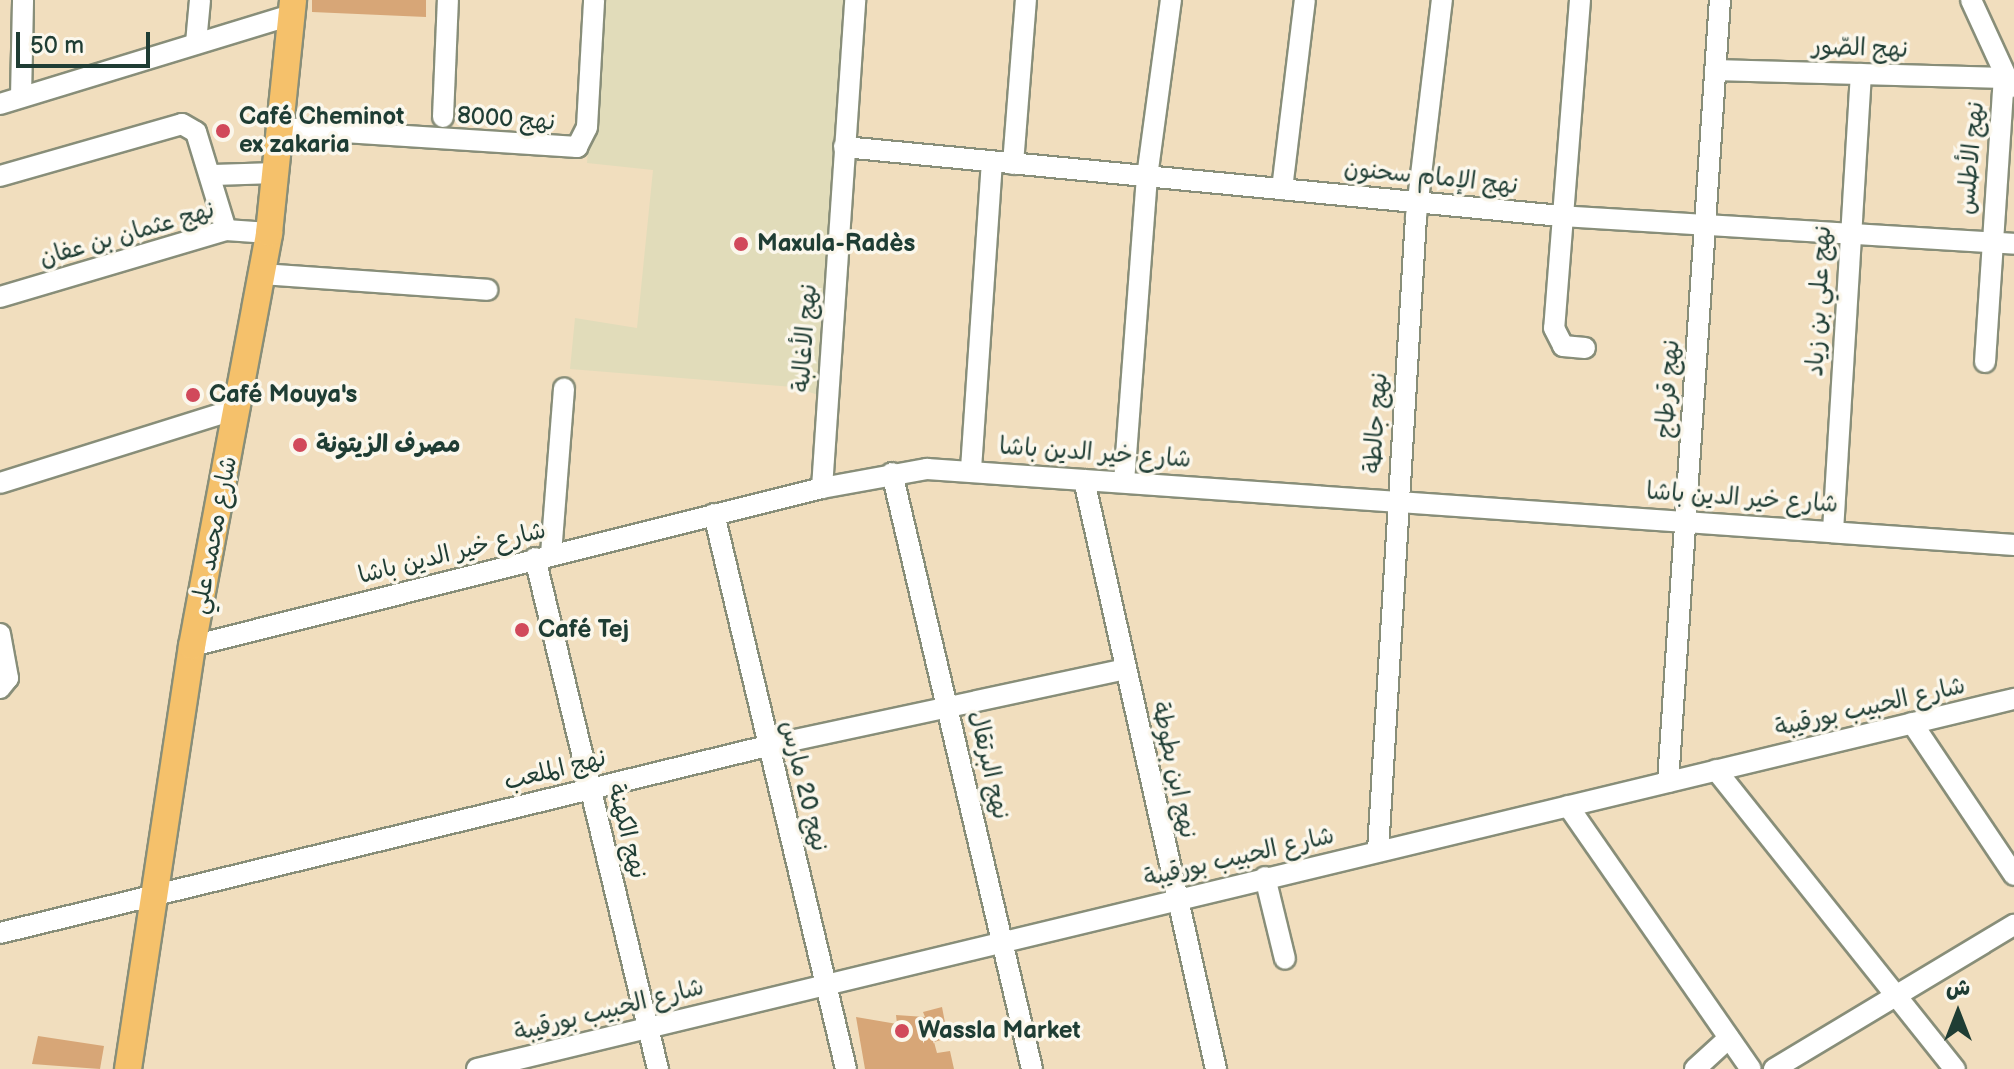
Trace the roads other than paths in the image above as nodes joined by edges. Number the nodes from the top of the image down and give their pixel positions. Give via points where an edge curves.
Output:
1 (23, 0) edge
2 (200, 0) edge
3 (448, 0) edge
4 (594, 0) edge
5 (855, 0) edge
6 (1026, 0) edge
7 (1171, 0) edge
8 (1305, 0) edge
9 (1442, 0) edge
10 (1580, 0) edge
11 (1720, 0) edge
12 (1971, 0) edge
13 (292, 8) edge
14 (196, 43) junction
15 (1715, 70) junction
16 (1861, 74) junction
17 (2009, 84) edge
18 (21, 97) junction
19 (0, 104) edge
20 (443, 117) dead end
21 (282, 128) junction
22 (844, 147) junction
23 (992, 162) junction
24 (1013, 164) junction
25 (276, 173) junction
26 (213, 175) junction
27 (0, 176) edge
28 (1147, 177) junction
29 (1282, 189) junction
30 (1421, 202) junction
31 (1560, 216) junction
32 (1705, 228) junction
33 (226, 230) junction
34 (269, 233) junction
35 (1849, 233) junction
36 (1989, 243) junction
37 (2014, 244) edge
38 (261, 274) junction
39 (487, 290) dead end
40 (0, 297) edge
41 (1585, 348) dead end
42 (1985, 362) dead end
43 (564, 389) dead end
44 (239, 408) junction
45 (971, 469) junction
46 (892, 473) junction
47 (1084, 480) junction
48 (1124, 482) junction
49 (0, 483) edge
50 (822, 488) junction
51 (1396, 499) junction
52 (714, 514) junction
53 (1684, 519) junction
54 (1833, 531) junction
55 (2014, 545) edge
56 (543, 556) junction
57 (0, 634) edge
58 (192, 646) junction
59 (1126, 669) junction
60 (0, 688) edge
61 (2014, 699) edge
62 (950, 708) junction
63 (1912, 723) junction
64 (767, 746) junction
65 (1716, 770) junction
66 (1668, 782) junction
67 (590, 788) junction
68 (1568, 806) junction
69 (1378, 851) junction
70 (2014, 875) edge
71 (1265, 877) junction
72 (156, 896) junction
73 (1174, 899) junction
74 (2014, 925) edge
75 (0, 933) edge
76 (1003, 942) junction
77 (1285, 959) dead end
78 (825, 983) junction
79 (1901, 993) junction
80 (648, 1027) junction
81 (1729, 1038) junction
82 (128, 1069) edge
83 (477, 1069) edge
84 (658, 1069) edge
85 (846, 1069) edge
86 (1032, 1069) edge
87 (1216, 1069) edge
88 (1695, 1069) edge
89 (1751, 1069) edge
90 (1774, 1069) edge
91 (1955, 1069) edge

1 - 18 street
2 - 14 street
3 - 20 street
4 - 21 street, نهج 8000 via 587,127 577,147
5 - 22 street, نهج الأغالبة
6 - 24 street
7 - 28 street
8 - 29 street
9 - 30 street, نهج جالطة
10 - 31 street
11 - 15 street, نهج قرطاج
12 - 17 street
13 - 14 street
13 - 21 main road, شارع محمد علي
14 - 18 street
15 - 16 street, نهج الصّور
15 - 32 street, نهج قرطاج
16 - 17 street, نهج الصّور
16 - 35 street, نهج علي بن زياد
17 - 36 street, نهج الأطلس
18 - 19 street
21 - 25 main road, شارع محمد علي
22 - 23 street, نهج الإمام سحنون
22 - 50 street, نهج الأغالبة
23 - 24 street, نهج الإمام سحنون
23 - 45 street
24 - 28 street, نهج الإمام سحنون
25 - 26 street
25 - 34 main road, شارع محمد علي
26 - 27 street via 196,132 175,124
26 - 33 street
28 - 29 street, نهج الإمام سحنون
28 - 48 street
29 - 30 street, نهج الإمام سحنون
30 - 31 street, نهج الإمام سحنون
30 - 51 street, نهج جالطة
31 - 32 street, نهج الإمام سحنون
31 - 41 street via 1555,334 1563,346
32 - 35 street, نهج الإمام سحنون
32 - 53 street, نهج قرطاج
33 - 34 street, نهج عثمان بن عفان
33 - 40 street, نهج عثمان بن عفان
34 - 38 main road, شارع محمد علي
35 - 36 street, نهج الإمام سحنون
35 - 54 street, نهج علي بن زياد
36 - 37 street, نهج الإمام سحنون
36 - 42 street, نهج الأطلس
38 - 39 street
38 - 44 main road, شارع محمد علي
43 - 56 street, نهج الكهنة
44 - 49 street
44 - 58 main road, شارع محمد علي
45 - 46 street, شارع خير الدين باشا
45 - 47 street, شارع خير الدين باشا
46 - 50 street, شارع خير الدين باشا
46 - 62 street, نهج البرتقال
47 - 48 street, شارع خير الدين باشا
47 - 59 street, نهج ابن بطوطة
48 - 51 street, شارع خير الدين باشا
50 - 52 street, شارع خير الدين باشا
51 - 53 street, شارع خير الدين باشا
51 - 69 street, نهج جالطة
52 - 56 street, شارع خير الدين باشا
52 - 64 street, نهج 20 مارس
53 - 54 street, شارع خير الدين باشا
53 - 66 street, نهج قرطاج
54 - 55 street, شارع خير الدين باشا
56 - 58 street, شارع خير الدين باشا
56 - 67 street, نهج الكهنة
57 - 60 street via 8,678
58 - 72 main road, شارع محمد علي
59 - 62 street, نهج الملعب
59 - 73 street, نهج ابن بطوطة
61 - 63 street, شارع الحبيب بورقيبة
62 - 64 street, نهج الملعب
62 - 76 street, نهج البرتقال
63 - 65 street, شارع الحبيب بورقيبة
63 - 70 street
64 - 67 street, نهج الملعب
64 - 78 street, نهج 20 مارس
65 - 66 street, شارع الحبيب بورقيبة
65 - 79 street
66 - 68 street, شارع الحبيب بورقيبة
67 - 72 street, نهج الملعب
67 - 80 street, نهج الكهنة
68 - 69 street, شارع الحبيب بورقيبة
68 - 81 street
69 - 71 street, شارع الحبيب بورقيبة
71 - 73 street, شارع الحبيب بورقيبة
71 - 77 street
72 - 75 street, نهج الملعب
72 - 82 main road, شارع محمد علي
73 - 76 street, شارع الحبيب بورقيبة
73 - 87 street, نهج ابن بطوطة
74 - 79 street
76 - 78 street, شارع الحبيب بورقيبة
76 - 86 street, نهج البرتقال
78 - 80 street, شارع الحبيب بورقيبة
78 - 85 street, نهج 20 مارس
79 - 90 street
79 - 91 street
80 - 83 street, شارع الحبيب بورقيبة
80 - 84 street, نهج الكهنة
81 - 88 street
81 - 89 street

